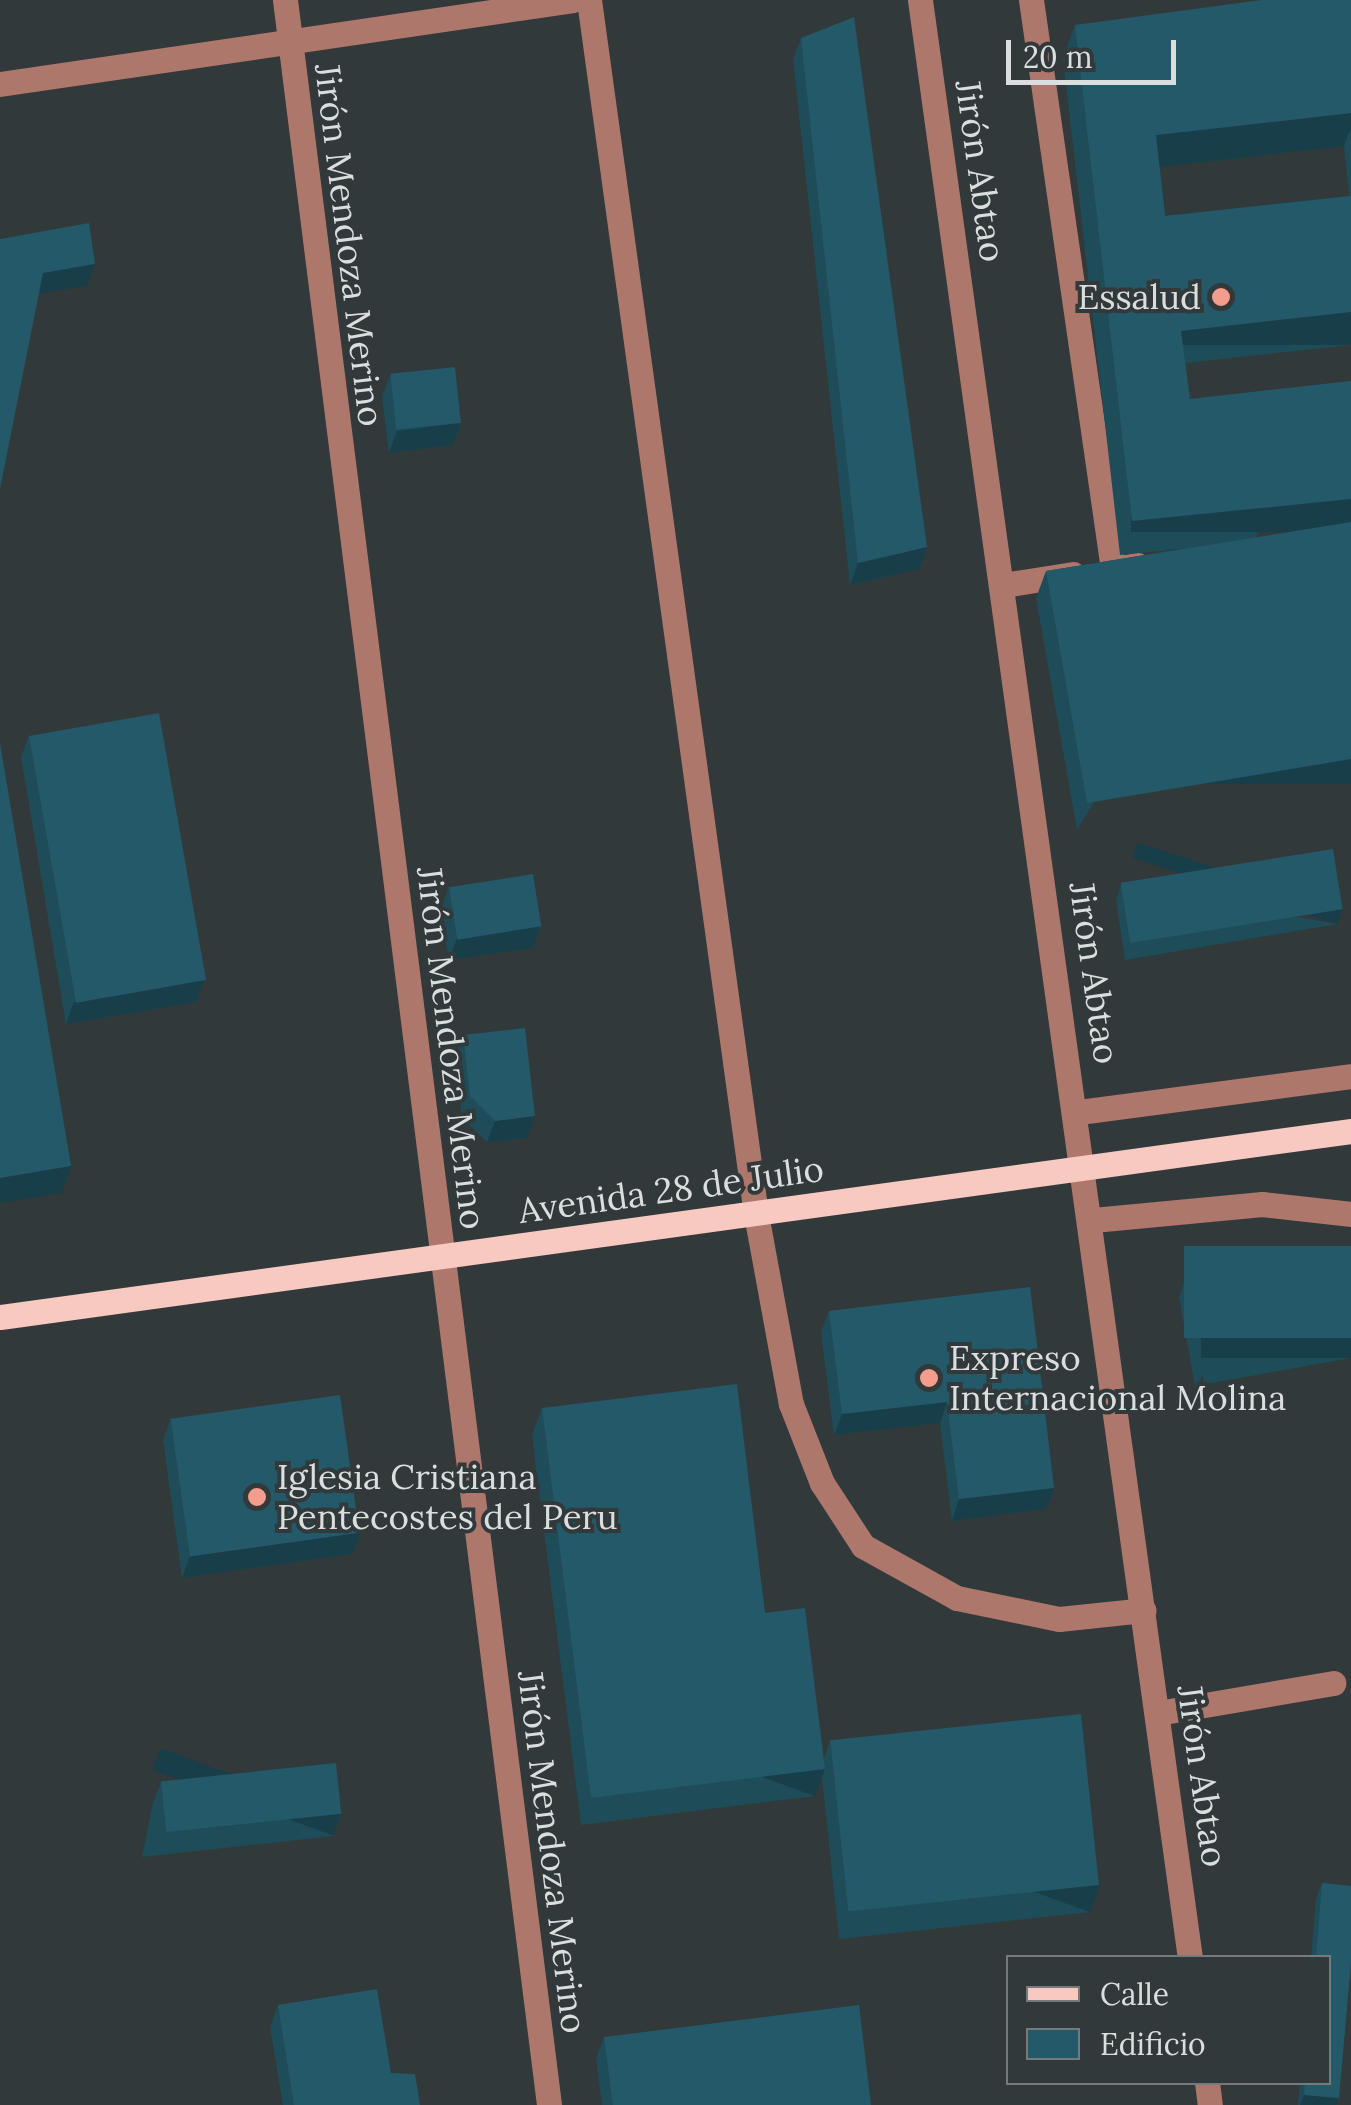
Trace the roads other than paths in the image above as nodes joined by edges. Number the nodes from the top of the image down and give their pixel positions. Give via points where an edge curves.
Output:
1 (285, 0) edge
2 (573, 0) edge
3 (589, 0) edge
4 (920, 0) edge
5 (1031, 0) edge
6 (287, 42) junction
7 (0, 84) edge
8 (1168, 561) edge
9 (1113, 569) junction
10 (1003, 584) junction
11 (1351, 1076) edge
12 (1079, 1112) junction
13 (1351, 1131) edge
14 (1086, 1166) junction
15 (756, 1214) junction
16 (1351, 1214) edge
17 (1094, 1220) junction
18 (443, 1258) junction
19 (0, 1316) edge
20 (1144, 1610) junction
21 (1333, 1682) dead end
22 (1158, 1712) junction
23 (1190, 1955) edge
24 (548, 2105) edge

1 - 6 street, Jirón Mendoza Merino
2 - 6 street
3 - 15 street
4 - 10 street, Jirón Abtao
5 - 9 street
6 - 7 street
6 - 18 street, Jirón Mendoza Merino
8 - 9 street
9 - 10 street
10 - 12 street, Jirón Abtao
11 - 12 street
12 - 14 street, Jirón Abtao
13 - 14 main road, Avenida 28 de Julio
14 - 15 main road, Avenida 28 de Julio
14 - 17 street, Jirón Abtao
15 - 18 main road, Avenida 28 de Julio
15 - 20 street via 791,1404 822,1483 863,1546 957,1598 1059,1619
16 - 17 street via 1208,1206
17 - 20 street, Jirón Abtao
18 - 19 main road, Avenida 28 de Julio
18 - 24 street, Jirón Mendoza Merino
20 - 22 street, Jirón Abtao
21 - 22 street
22 - 23 street, Jirón Abtao

